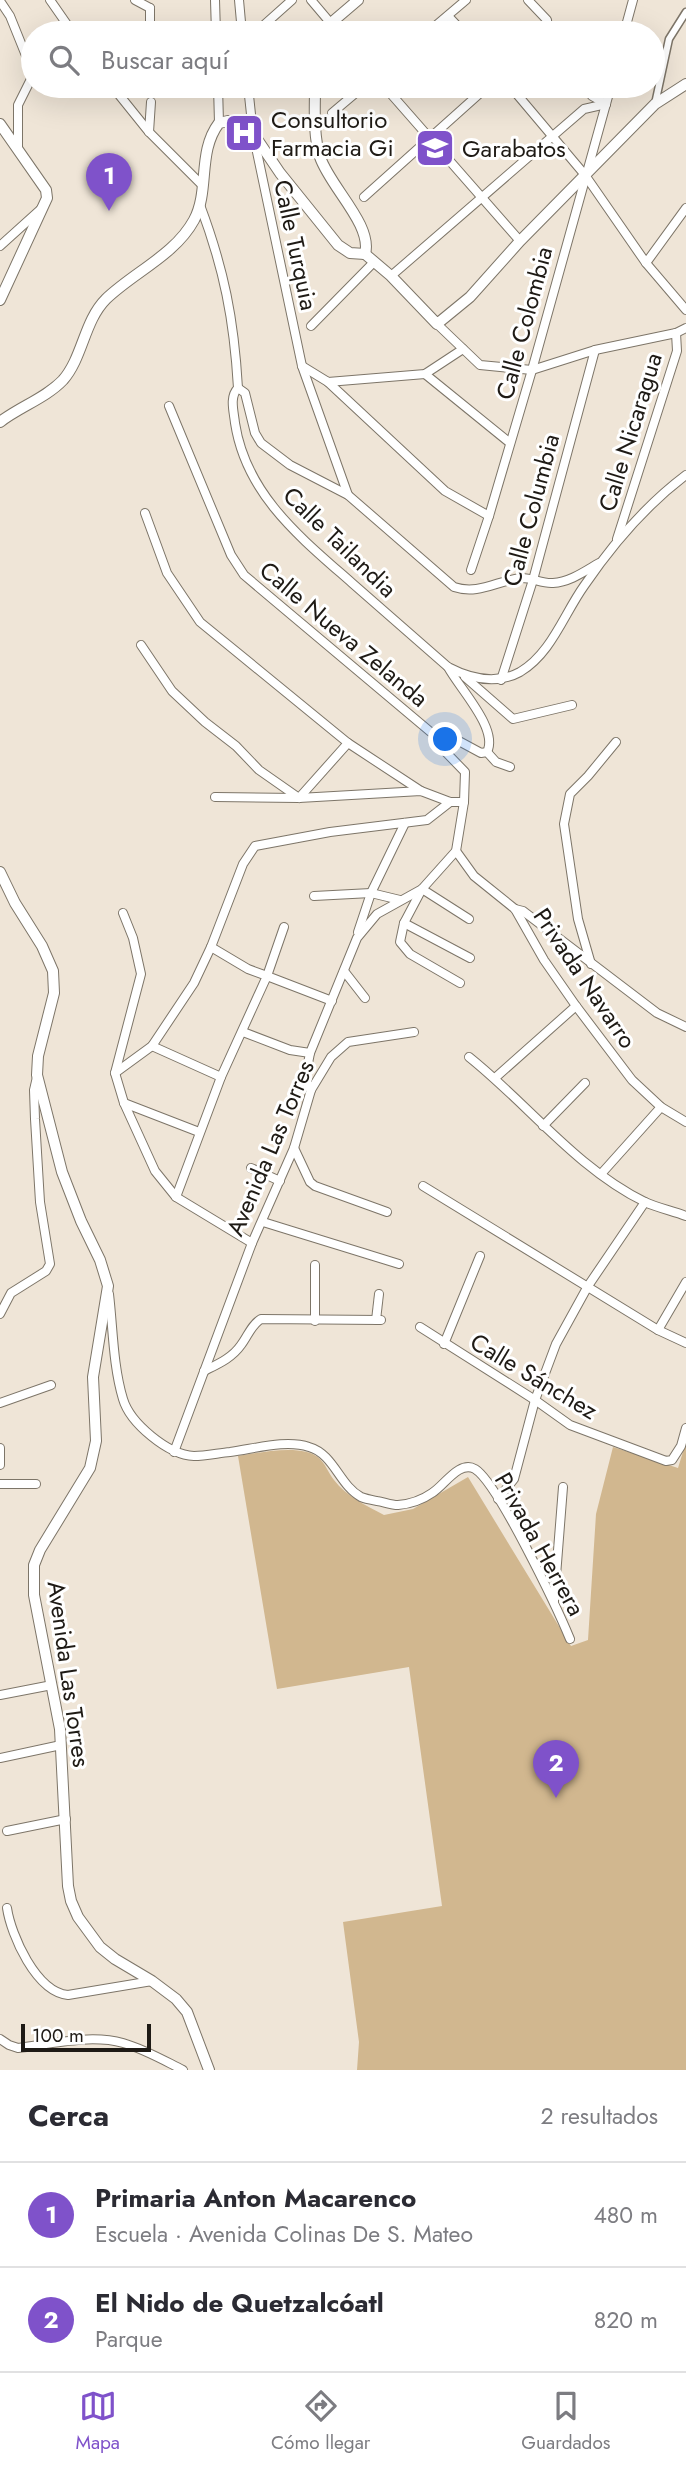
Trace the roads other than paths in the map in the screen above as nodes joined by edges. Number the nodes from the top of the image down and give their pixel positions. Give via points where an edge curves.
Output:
1 (50, 0) edge
2 (135, 0) edge
3 (158, 0) edge
4 (215, 0) edge
5 (239, 0) edge
6 (292, 0) edge
7 (312, 0) edge
8 (358, 0) edge
9 (466, 0) edge
10 (528, 0) edge
11 (633, 0) edge
12 (0, 1) edge
13 (150, 8) junction
14 (686, 12) edge
15 (448, 16) junction
16 (65, 21) edge
17 (149, 21) edge
18 (216, 21) edge
19 (241, 21) edge
20 (268, 21) edge
21 (329, 21) edge
22 (333, 21) edge
23 (442, 21) edge
24 (453, 21) edge
25 (547, 21) edge
26 (627, 21) edge
27 (21, 44) edge
28 (665, 58) edge
29 (686, 84) edge
30 (21, 98) edge
31 (122, 98) edge
32 (218, 98) edge
33 (249, 98) edge
34 (315, 98) edge
35 (350, 98) edge
36 (395, 98) edge
37 (474, 98) edge
38 (520, 98) edge
39 (596, 98) edge
40 (608, 98) edge
41 (656, 98) edge
42 (664, 98) edge
43 (665, 98) edge
44 (152, 102) dead end
45 (606, 104) junction
46 (655, 104) junction
47 (332, 113) dead end
48 (219, 123) junction
49 (0, 124) edge
50 (149, 132) junction
51 (253, 133) junction
52 (429, 136) junction
53 (553, 137) junction
54 (18, 148) junction
55 (584, 175) junction
56 (202, 184) junction
57 (364, 197) dead end
58 (482, 198) junction
59 (46, 204) junction
60 (200, 205) junction
61 (686, 208) edge
62 (520, 241) junction
63 (0, 246) edge
64 (365, 254) junction
65 (374, 262) junction
66 (646, 263) junction
67 (391, 276) junction
68 (0, 300) edge
69 (686, 310) edge
70 (437, 324) junction
71 (311, 326) dead end
72 (686, 328) edge
73 (676, 333) junction
74 (463, 349) junction
75 (595, 350) junction
76 (681, 350) edge
77 (302, 366) junction
78 (532, 370) junction
79 (425, 374) junction
80 (328, 382) junction
81 (238, 388) junction
82 (169, 406) dead end
83 (0, 422) edge
84 (510, 443) junction
85 (686, 475) edge
86 (348, 495) junction
87 (145, 513) dead end
88 (489, 516) junction
89 (616, 542) junction
90 (601, 562) junction
91 (471, 570) dead end
92 (533, 580) junction
93 (141, 645) dead end
94 (448, 667) junction
95 (463, 674) junction
96 (501, 680) junction
97 (572, 705) dead end
98 (433, 734) junction
99 (616, 742) dead end
100 (348, 743) junction
101 (487, 752) junction
102 (510, 767) dead end
103 (421, 792) junction
104 (215, 797) dead end
105 (299, 798) junction
106 (450, 802) junction
107 (464, 803) junction
108 (405, 823) junction
109 (456, 851) junction
110 (0, 872) edge
111 (422, 889) junction
112 (370, 893) junction
113 (314, 896) dead end
114 (400, 900) junction
115 (515, 909) junction
116 (122, 914) dead end
117 (469, 919) dead end
118 (404, 923) junction
119 (284, 927) dead end
120 (356, 939) junction
121 (211, 947) junction
122 (470, 958) dead end
123 (591, 964) junction
124 (344, 971) junction
125 (267, 976) junction
126 (460, 983) dead end
127 (365, 998) dead end
128 (332, 1001) junction
129 (576, 1006) junction
130 (686, 1027) edge
131 (243, 1032) junction
132 (414, 1032) dead end
133 (152, 1046) junction
134 (310, 1053) junction
135 (469, 1057) dead end
136 (115, 1073) junction
137 (37, 1074) junction
138 (221, 1077) junction
139 (495, 1078) junction
140 (584, 1083) dead end
141 (312, 1090) junction
142 (124, 1103) junction
143 (661, 1107) junction
144 (686, 1122) edge
145 (543, 1126) junction
146 (199, 1132) junction
147 (294, 1148) junction
148 (251, 1168) dead end
149 (601, 1174) junction
150 (280, 1181) junction
151 (423, 1186) dead end
152 (176, 1197) junction
153 (645, 1202) junction
154 (387, 1212) dead end
155 (686, 1216) edge
156 (263, 1222) junction
157 (252, 1243) junction
158 (480, 1256) dead end
159 (399, 1264) dead end
160 (315, 1265) dead end
161 (686, 1282) edge
162 (108, 1286) junction
163 (588, 1286) junction
164 (379, 1294) dead end
165 (0, 1314) edge
166 (315, 1321) junction
167 (420, 1327) dead end
168 (658, 1330) junction
169 (686, 1343) edge
170 (444, 1344) junction
171 (204, 1371) junction
172 (51, 1385) dead end
173 (535, 1400) junction
174 (0, 1403) edge
175 (686, 1427) edge
176 (0, 1448) edge
177 (174, 1452) junction
178 (0, 1463) edge
179 (0, 1484) edge
180 (36, 1484) dead end
181 (563, 1487) dead end
182 (498, 1499) junction
183 (554, 1601) junction
184 (570, 1639) dead end
185 (52, 1685) junction
186 (0, 1695) edge
187 (61, 1745) junction
188 (0, 1758) edge
189 (65, 1819) junction
190 (7, 1831) dead end
191 (7, 1908) dead end
192 (152, 1981) junction
193 (0, 2039) edge
194 (183, 2070) edge
195 (209, 2070) edge

1 - 16 street
2 - 13 street
3 - 13 street
4 - 18 street
5 - 19 street
6 - 20 street
7 - 21 street
8 - 22 street
9 - 15 street
10 - 25 street
11 - 26 street
12 - 27 street
13 - 17 street
14 - 28 street via 669,39
15 - 23 street
15 - 24 street
29 - 43 street
30 - 54 street
31 - 50 street
32 - 48 street
33 - 51 street, Calle Turquia
34 - 64 street via 320,155 366,237
35 - 47 street
36 - 52 street
37 - 52 street
38 - 53 street
39 - 45 street
40 - 45 street, Calle Colombia
41 - 46 street
42 - 46 street
44 - 50 street
45 - 53 street via 584,109
45 - 55 street, Calle Colombia
46 - 55 street
48 - 51 street via 241,124
48 - 56 street via 207,145
49 - 54 street
50 - 56 street
51 - 64 street via 338,245 350,253
51 - 77 street, Calle Turquia
52 - 57 street
52 - 58 street
53 - 55 street
53 - 58 street
54 - 59 street via 46,190
55 - 62 street
55 - 66 street
55 - 78 street, Calle Colombia
56 - 60 street
58 - 62 street
58 - 67 street
59 - 63 street
59 - 68 street
60 - 81 street, Calle Tailandia via 228,297
60 - 83 street via 191,226 175,244 99,307 62,380
61 - 66 street
62 - 70 street via 470,296
64 - 65 street
65 - 67 street
65 - 71 street
66 - 69 street
67 - 70 street
70 - 74 street
72 - 73 street
73 - 75 street
73 - 76 street, Calle Nicaragua
74 - 78 street via 480,365
74 - 79 street
75 - 78 street
75 - 92 street, Calle Columbia
76 - 89 street, Calle Nicaragua
77 - 80 street
77 - 86 street, Calle Turquia
78 - 84 street, Calle Colombia
79 - 80 street
79 - 84 street
80 - 88 street via 444,491
81 - 86 street via 244,393 261,443 290,465
81 - 94 street, Calle Tailandia via 233,396 237,432 247,466 262,493 293,530
82 - 98 street, Calle Nueva Zelanda via 231,555 244,575
84 - 88 street, Calle Colombia
85 - 89 street
86 - 92 street via 454,587 465,590 522,578
87 - 100 street via 167,573 200,622
88 - 91 street, Calle Colombia
89 - 90 street
90 - 92 street via 572,579 551,584
90 - 96 street via 537,660
92 - 96 street, Calle Columbia
93 - 105 street via 172,691 259,770
94 - 95 street, Calle Tailandia
94 - 101 street via 485,726 491,745
95 - 96 street
95 - 97 street via 513,719
98 - 101 street via 438,731
98 - 107 street via 465,772
99 - 123 street via 570,794 564,824 578,919
100 - 103 street
100 - 105 street
101 - 102 street
103 - 105 street
103 - 106 street
104 - 105 street
106 - 107 street
106 - 108 street via 427,820
107 - 109 street
108 - 112 street
108 - 121 street via 256,846 243,864
109 - 111 street, Avenida Las Torres
109 - 115 street, Privada Navarro via 474,876
110 - 137 street via 53,971 54,993
111 - 114 street, Avenida Las Torres
111 - 117 street
111 - 118 street
112 - 113 street
112 - 114 street
112 - 120 street
114 - 120 street, Avenida Las Torres via 377,914
115 - 123 street
115 - 129 street, Privada Navarro
116 - 136 street via 141,974
118 - 122 street
118 - 126 street via 400,942 410,954
119 - 125 street
120 - 124 street, Avenida Las Torres
121 - 125 street
121 - 133 street via 194,983
123 - 130 street via 657,1013
124 - 127 street
124 - 128 street, Avenida Las Torres
125 - 128 street
125 - 131 street
128 - 134 street, Avenida Las Torres
129 - 139 street
129 - 143 street, Privada Navarro via 632,1080
131 - 134 street
131 - 138 street
132 - 141 street, Avenida Las Torres via 348,1042 331,1057
133 - 136 street
133 - 138 street
134 - 141 street via 306,1079
135 - 139 street
136 - 142 street
137 - 162 street via 62,1172
137 - 165 street via 40,1202 50,1264 11,1293
138 - 146 street
139 - 145 street
140 - 145 street
141 - 147 street, Avenida Las Torres
142 - 146 street
142 - 152 street via 155,1171
143 - 144 street, Privada Navarro
143 - 149 street
145 - 149 street
146 - 152 street
147 - 150 street, Avenida Las Torres
147 - 154 street via 315,1186
148 - 150 street
149 - 153 street
150 - 156 street, Avenida Las Torres
151 - 163 street
152 - 157 street
153 - 155 street
153 - 163 street
156 - 157 street, Avenida Las Torres
156 - 159 street
157 - 171 street, Avenida Las Torres
158 - 170 street
160 - 166 street
161 - 168 street
162 - 177 street via 123,1402 143,1428
162 - 185 street, Avenida Las Torres via 93,1377 96,1441 90,1468 34,1565 34,1595
163 - 168 street
163 - 173 street via 556,1344
164 - 166 street via 379,1320
166 - 171 street via 261,1319 225,1361
167 - 170 street, Calle Sánchez
168 - 169 street
170 - 173 street, Calle Sánchez
171 - 177 street, Avenida Las Torres
172 - 174 street
173 - 175 street, Calle Sánchez via 569,1425 666,1461 673,1460
173 - 182 street via 514,1479
176 - 178 street
177 - 182 street, Privada Herrera via 194,1456 308,1446 323,1453 362,1497 395,1505 418,1502 467,1467 482,1476
179 - 180 street
181 - 183 street
182 - 183 street, Privada Herrera
183 - 184 street, Privada Herrera
185 - 186 street
185 - 187 street, Avenida Las Torres
187 - 188 street
187 - 189 street, Avenida Las Torres
189 - 190 street
189 - 192 street, Avenida Las Torres via 68,1886 78,1917 100,1947
191 - 192 street via 19,1948 57,1994
192 - 195 street, Avenida Las Torres via 187,2012
193 - 194 street via 18,2048 90,2040 120,2042

